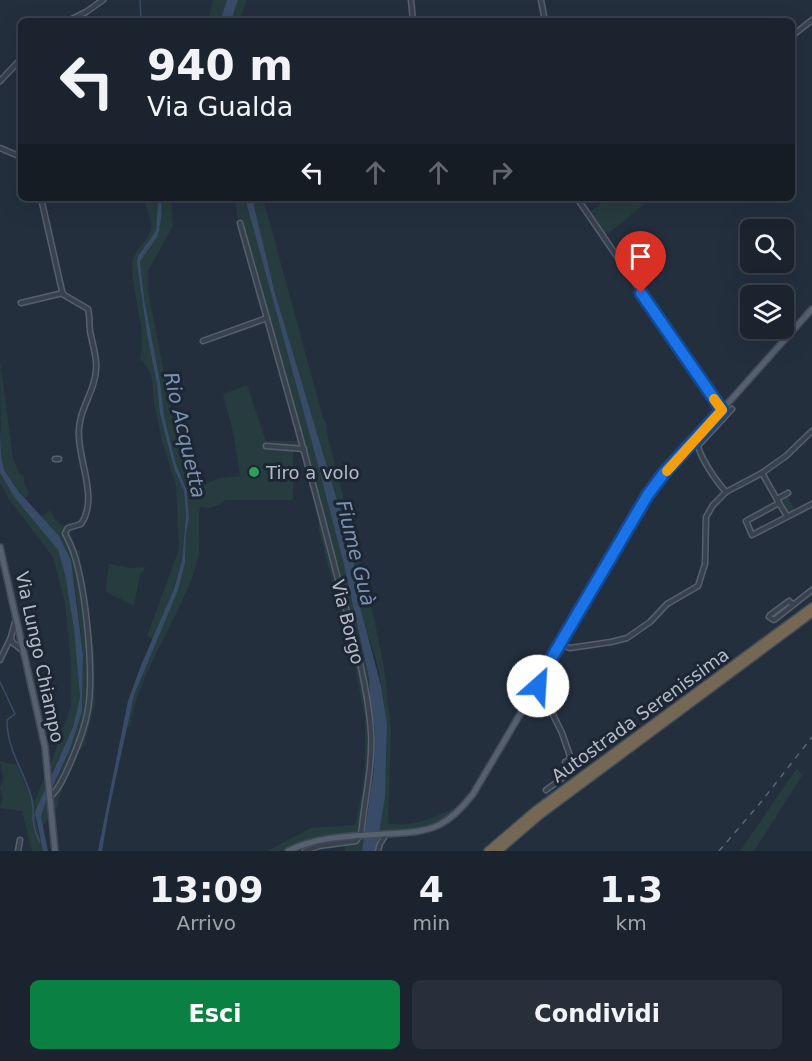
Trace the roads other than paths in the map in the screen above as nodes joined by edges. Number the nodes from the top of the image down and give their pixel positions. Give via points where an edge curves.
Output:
1 (103, 0) edge
2 (411, 0) edge
3 (541, 0) edge
4 (74, 18) edge
5 (413, 18) edge
6 (544, 18) edge
7 (812, 20) edge
8 (795, 34) edge
9 (18, 62) edge
10 (0, 81) edge
11 (0, 148) edge
12 (18, 156) edge
13 (41, 201) edge
14 (579, 201) edge
15 (240, 223) dead end
16 (63, 293) junction
17 (21, 303) dead end
18 (812, 309) edge
19 (267, 318) junction
20 (203, 341) dead end
21 (732, 409) dead end
22 (722, 410) junction
23 (812, 431) edge
24 (266, 446) dead end
25 (694, 447) junction
26 (304, 449) junction
27 (762, 473) junction
28 (726, 492) junction
29 (788, 493) dead end
30 (778, 501) junction
31 (812, 504) edge
32 (787, 516) junction
33 (0, 547) edge
34 (812, 590) edge
35 (792, 604) junction
36 (812, 607) edge
37 (812, 613) edge
38 (16, 618) junction
39 (21, 637) junction
40 (11, 638) junction
41 (14, 644) junction
42 (560, 645) junction
43 (6, 648) junction
44 (25, 656) junction
45 (0, 660) edge
46 (537, 689) junction
47 (529, 697) junction
48 (542, 697) junction
49 (546, 789) dead end
50 (50, 797) junction
51 (383, 834) junction
52 (361, 836) junction
53 (20, 840) dead end
54 (18, 851) edge
55 (55, 851) edge
56 (288, 851) edge
57 (305, 851) edge
58 (378, 851) edge
59 (488, 851) edge
60 (498, 851) edge

1 - 4 street
2 - 5 street
3 - 6 street
7 - 8 street
9 - 10 street
11 - 12 street
13 - 16 street
14 - 22 street
15 - 19 street, Via Borgo
16 - 17 street
16 - 50 street via 87,309 97,360 79,432 88,494 86,514 80,525 65,531 83,597 89,703 73,758
18 - 22 main road
19 - 20 street
19 - 26 street, Via Borgo
21 - 25 street
22 - 25 main road via 700,433
23 - 27 street
24 - 26 street
25 - 28 street
25 - 42 main road via 679,456 647,496
26 - 52 street, Via Borgo via 369,711 370,759
27 - 28 street
27 - 30 street
28 - 42 street via 706,517 705,564 698,586 667,604 627,638 570,648
29 - 30 street
30 - 32 street
30 - 32 street via 746,521 751,534
31 - 32 street
33 - 38 main road, Via Lungo Chiampo
34 - 35 street
35 - 35 street via 789,601 770,618 774,620
36 - 59 highway, Autostrada Serenissima via 536,810
37 - 60 highway, Autostrada Serenissima via 540,815
38 - 39 main road, Via Lungo Chiampo
38 - 40 street
39 - 40 street
39 - 41 street
39 - 44 main road, Via Lungo Chiampo
40 - 41 street
40 - 43 street
41 - 43 street
41 - 44 street
42 - 46 main road
43 - 45 street
44 - 50 main road, Via Lungo Chiampo via 45,747
46 - 47 main road
46 - 48 street
47 - 48 street
47 - 51 main road via 457,813 431,828
48 - 49 street via 571,759 565,762 568,774
50 - 55 main road
51 - 52 main road
51 - 58 street
52 - 56 main road via 316,840
52 - 57 street via 356,841
53 - 54 street

